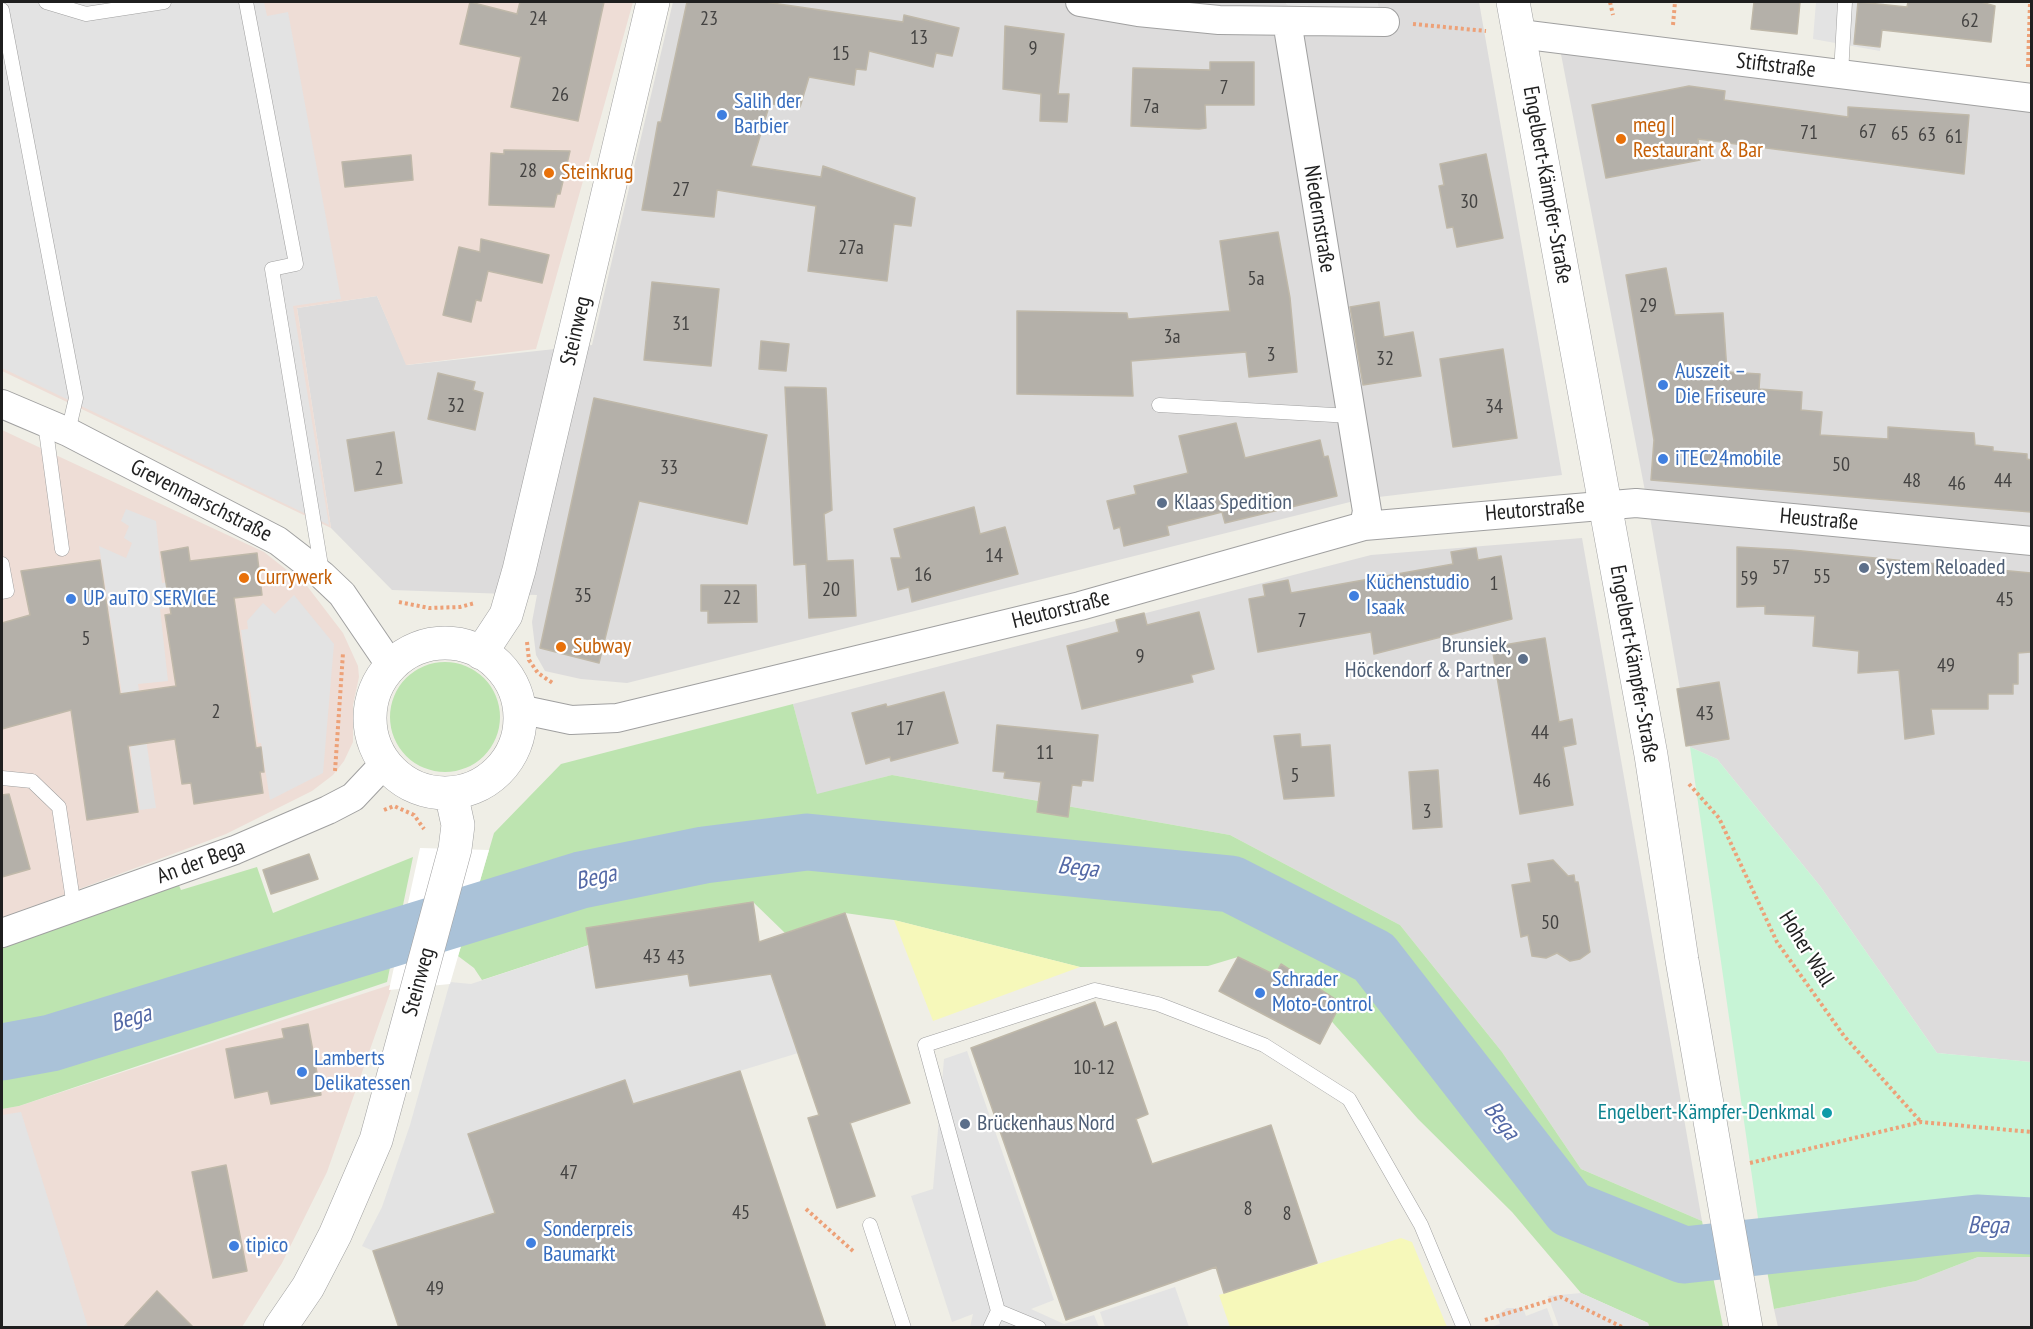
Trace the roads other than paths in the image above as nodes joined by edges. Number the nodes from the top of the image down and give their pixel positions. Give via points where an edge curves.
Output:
1 (46, 2) edge
2 (164, 2) edge
3 (246, 2) edge
4 (652, 2) edge
5 (1080, 2) edge
6 (1513, 2) edge
7 (1845, 2) edge
8 (2, 10) edge
9 (1287, 21) junction
10 (1385, 22) road end
11 (1520, 34) junction
12 (1842, 74) junction
13 (2029, 98) edge
14 (2, 404) edge
15 (1159, 405) dead end
16 (1351, 417) junction
17 (56, 427) junction
18 (1606, 504) junction
19 (1364, 526) junction
20 (2031, 541) edge
21 (62, 549) dead end
22 (2, 564) edge
23 (322, 574) junction
24 (2, 592) edge
25 (481, 653) junction
26 (391, 666) junction
27 (519, 709) junction
28 (385, 763) junction
29 (2, 778) edge
30 (451, 793) junction
31 (74, 908) junction
32 (2, 933) edge
33 (870, 1225) dead end
34 (998, 1311) junction
35 (1745, 1323) edge
36 (1464, 1327) edge
37 (280, 1328) edge
38 (904, 1328) edge
39 (990, 1328) edge
40 (1039, 1328) edge

1 - 2 lane via 86,14
3 - 23 lane via 296,264 272,269
4 - 25 street, Steinweg via 519,570 506,615
5 - 9 street via 1219,20
6 - 11 street, Engelbert-Kämpfer-Straße
7 - 12 lane
8 - 17 lane via 76,398
9 - 10 street
9 - 16 street, Niedernstraße
11 - 12 street, Stiftstraße
11 - 18 street, Engelbert-Kämpfer-Straße
12 - 13 street, Stiftstraße
14 - 17 street, Grevenmarschstraße
15 - 16 lane
16 - 19 street, Niedernstraße via 1367,511
17 - 21 lane
17 - 23 street, Grevenmarschstraße via 278,541
18 - 19 street, Heutorstraße
18 - 20 street, Heustraße via 1636,503
18 - 35 street, Engelbert-Kämpfer-Straße
19 - 27 street, Heutorstraße via 1080,606 617,718 571,720
22 - 24 lane via 7,591
23 - 26 street, Grevenmarschstraße via 342,594
25 - 26 street via 453,644 438,644 406,655
25 - 27 street via 503,672 516,694
26 - 28 street via 372,701 370,723
27 - 30 street via 515,745 505,763 490,778
28 - 30 street via 415,787
28 - 31 street, An der Bega via 353,797 328,810 235,850
29 - 31 lane via 32,781 59,807
30 - 37 street, Steinweg via 458,825 455,849 376,1140 335,1235 308,1287
31 - 32 street, An der Bega
33 - 38 lane
34 - 36 lane via 925,1045 1095,990 1158,1005 1264,1045 1349,1099 1420,1225
34 - 39 lane
34 - 40 lane

